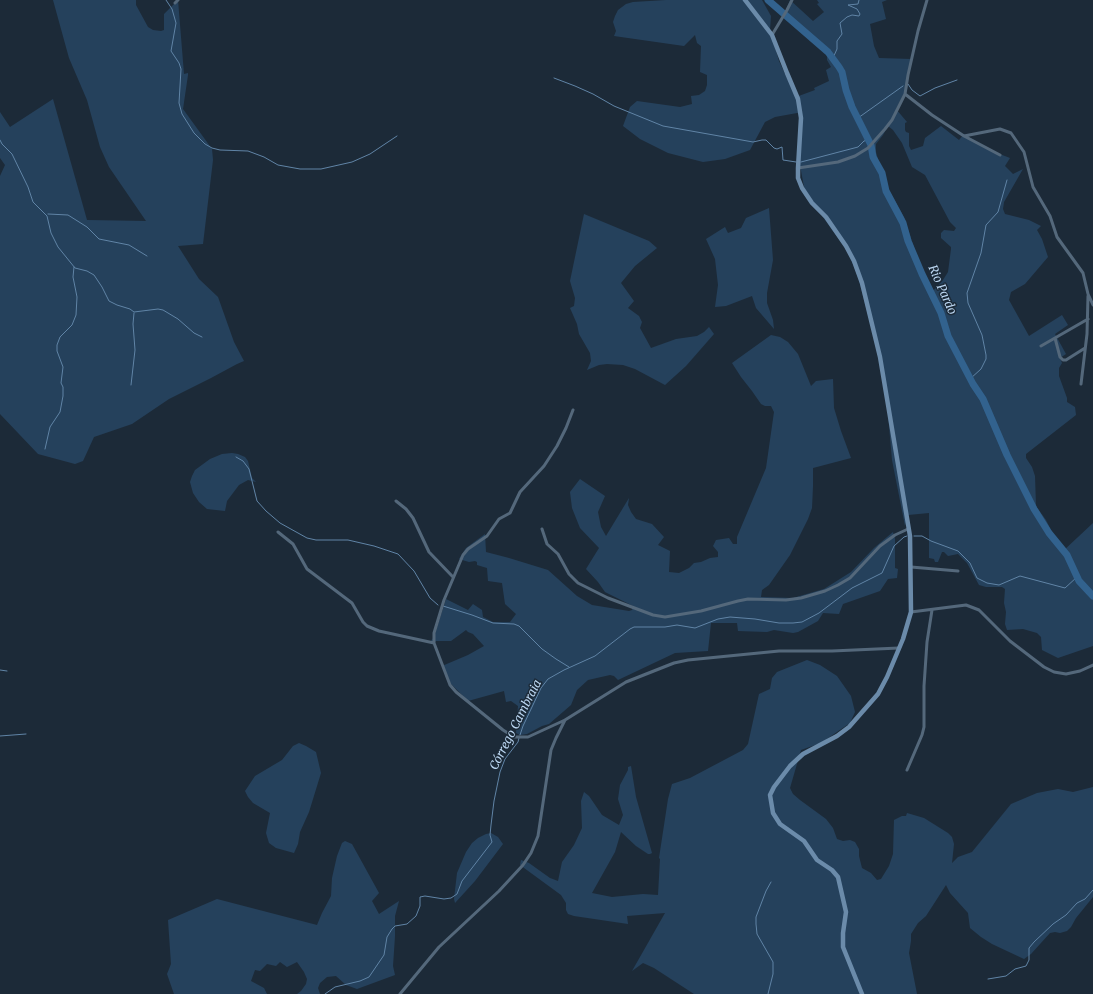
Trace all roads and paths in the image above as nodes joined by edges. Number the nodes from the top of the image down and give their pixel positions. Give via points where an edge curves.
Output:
1 (745, 0) edge
2 (792, 0) edge
3 (927, 0) edge
4 (772, 35) junction
5 (905, 94) junction
6 (964, 136) junction
7 (1000, 156) dead end
8 (798, 168) junction
9 (1088, 294) junction
10 (1093, 304) edge
11 (1088, 319) junction
12 (1055, 338) junction
13 (1041, 346) dead end
14 (1084, 348) junction
15 (1081, 384) dead end
16 (573, 410) dead end
17 (396, 501) dead end
18 (542, 529) dead end
19 (908, 529) junction
20 (278, 532) dead end
21 (911, 568) junction
22 (958, 571) dead end
23 (453, 577) junction
24 (932, 610) junction
25 (911, 612) junction
26 (434, 643) junction
27 (899, 648) junction
28 (1093, 665) edge
29 (565, 720) junction
30 (907, 770) dead end
31 (400, 994) edge
32 (862, 994) edge

1 - 4 street
2 - 4 street
3 - 5 street
4 - 8 street via 800,108
5 - 6 street
5 - 8 street via 892,120 868,148 846,160
6 - 7 street
6 - 9 street via 1000,129 1011,133 1024,152 1032,187 1050,216 1057,237 1083,273
8 - 19 street via 802,188 846,246 862,283 880,357
9 - 10 street
9 - 11 street
11 - 12 street
11 - 14 street
12 - 13 street
12 - 14 street via 1063,360
14 - 15 street
16 - 23 street via 557,446 544,466 520,492 512,510 499,519 487,536 468,549
17 - 23 street via 413,518 429,552
18 - 19 street via 547,544 558,554 569,574 578,583 608,598 665,617 748,599 786,600 824,591 850,578 880,546
19 - 21 street
20 - 26 street via 293,544 307,568 352,603 367,626
21 - 22 street
21 - 25 street
23 - 26 street via 434,633
24 - 25 street
24 - 28 street via 966,605 979,610 1010,640 1054,672 1066,674
24 - 30 street via 926,657 924,727
25 - 27 street
26 - 29 street via 447,680 453,688 512,736 524,738
27 - 29 street via 779,651 674,663 626,682
27 - 32 street via 878,694 865,711 837,736 803,754 779,778 770,796 773,813 780,824 804,841 817,860 838,877 846,912 843,947
29 - 31 street via 551,750 538,836 531,853 500,891 439,947

